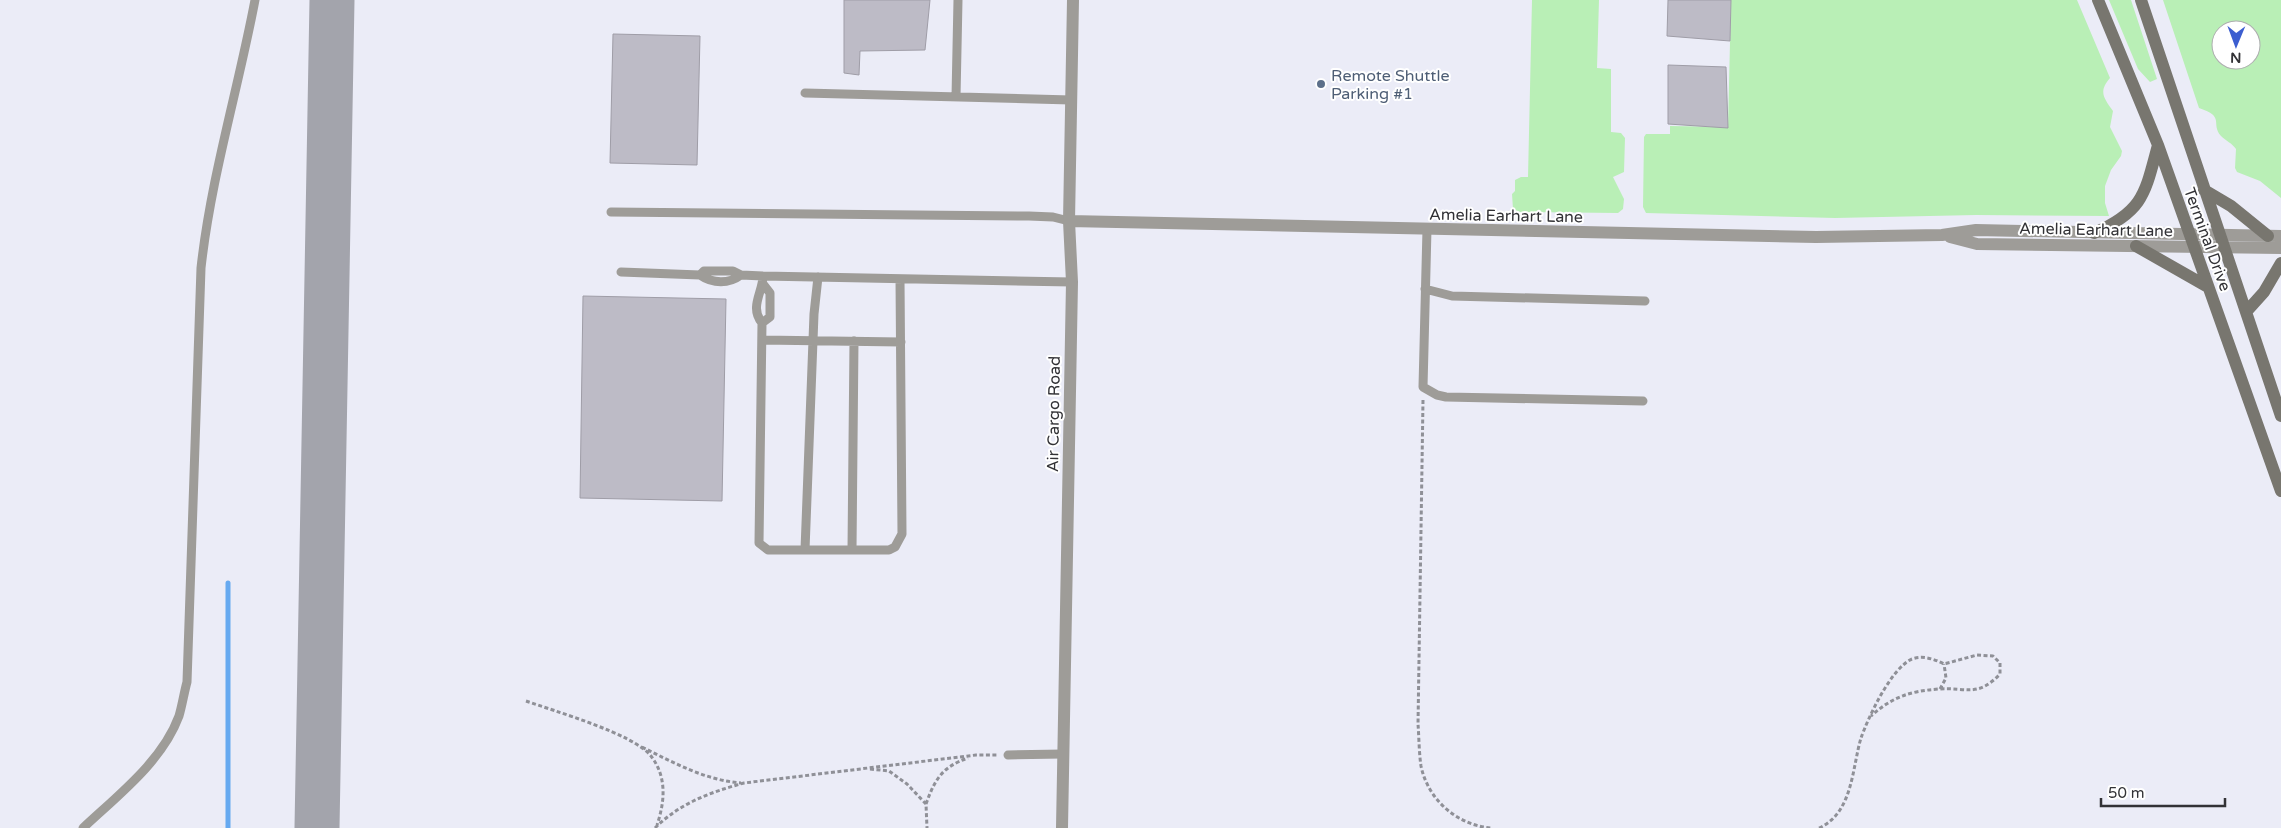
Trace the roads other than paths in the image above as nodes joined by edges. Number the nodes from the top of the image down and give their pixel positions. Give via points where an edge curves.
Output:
1 (255, 0) edge
2 (958, 0) edge
3 (1073, 0) edge
4 (2098, 0) edge
5 (2140, 0) edge
6 (805, 93) dead end
7 (956, 97) junction
8 (1071, 100) junction
9 (2158, 146) junction
10 (2204, 190) junction
11 (611, 212) dead end
12 (1069, 221) junction
13 (1427, 229) junction
14 (2094, 232) junction
15 (1942, 235) junction
16 (2274, 236) edge
17 (2191, 240) junction
18 (2221, 241) junction
19 (2136, 246) junction
20 (2281, 248) edge
21 (2281, 263) edge
22 (621, 272) dead end
23 (818, 277) junction
24 (900, 279) junction
25 (763, 280) junction
26 (1072, 282) junction
27 (2208, 287) junction
28 (1425, 289) junction
29 (1645, 301) dead end
30 (2246, 312) junction
31 (813, 339) junction
32 (762, 340) junction
33 (854, 341) junction
34 (901, 342) junction
35 (1643, 401) dead end
36 (2281, 416) edge
37 (2281, 491) edge
38 (805, 550) junction
39 (852, 550) junction
40 (1063, 754) junction
41 (1008, 755) road end
42 (83, 828) edge
43 (1062, 828) edge

1 - 42 lane via 217,168 203,252 187,682 178,717 161,749 141,773
2 - 7 lane
3 - 8 street, Air Cargo Road
4 - 9 main road, Terminal Drive
5 - 10 main road, Terminal Drive
6 - 7 lane
7 - 8 lane
8 - 12 street, Air Cargo Road
9 - 14 main road via 2143,197 2115,222
9 - 17 main road, Terminal Drive
10 - 16 main road
10 - 18 main road, Terminal Drive
11 - 12 lane via 1029,216
12 - 13 street, Amelia Earhart Lane
12 - 26 street, Air Cargo Road
13 - 15 street, Amelia Earhart Lane via 1816,237
13 - 28 lane
14 - 15 street, Amelia Earhart Lane via 1976,230
14 - 17 street, Amelia Earhart Lane
15 - 19 street, Amelia Earhart Lane via 1976,244
16 - 18 street, Amelia Earhart Lane
17 - 18 street, Amelia Earhart Lane
17 - 19 street, Amelia Earhart Lane
17 - 27 main road, Terminal Drive
18 - 20 street, Amelia Earhart Lane
18 - 30 main road, Terminal Drive
19 - 27 main road
21 - 30 main road via 2264,292
22 - 25 lane via 700,275 704,271 732,271
23 - 24 lane
23 - 25 lane
23 - 31 lane
24 - 26 lane
24 - 34 lane
25 - 32 lane via 757,294
26 - 40 street, Air Cargo Road
27 - 37 main road, Terminal Drive
28 - 29 lane via 1452,296
28 - 35 lane via 1423,387 1437,395
30 - 36 main road, Terminal Drive
31 - 32 lane
31 - 33 lane
31 - 38 lane
32 - 38 lane via 759,543 768,550
33 - 34 lane
33 - 39 lane
34 - 39 lane via 902,534 895,547 889,550
38 - 39 lane
40 - 41 lane
40 - 43 street, Air Cargo Road

